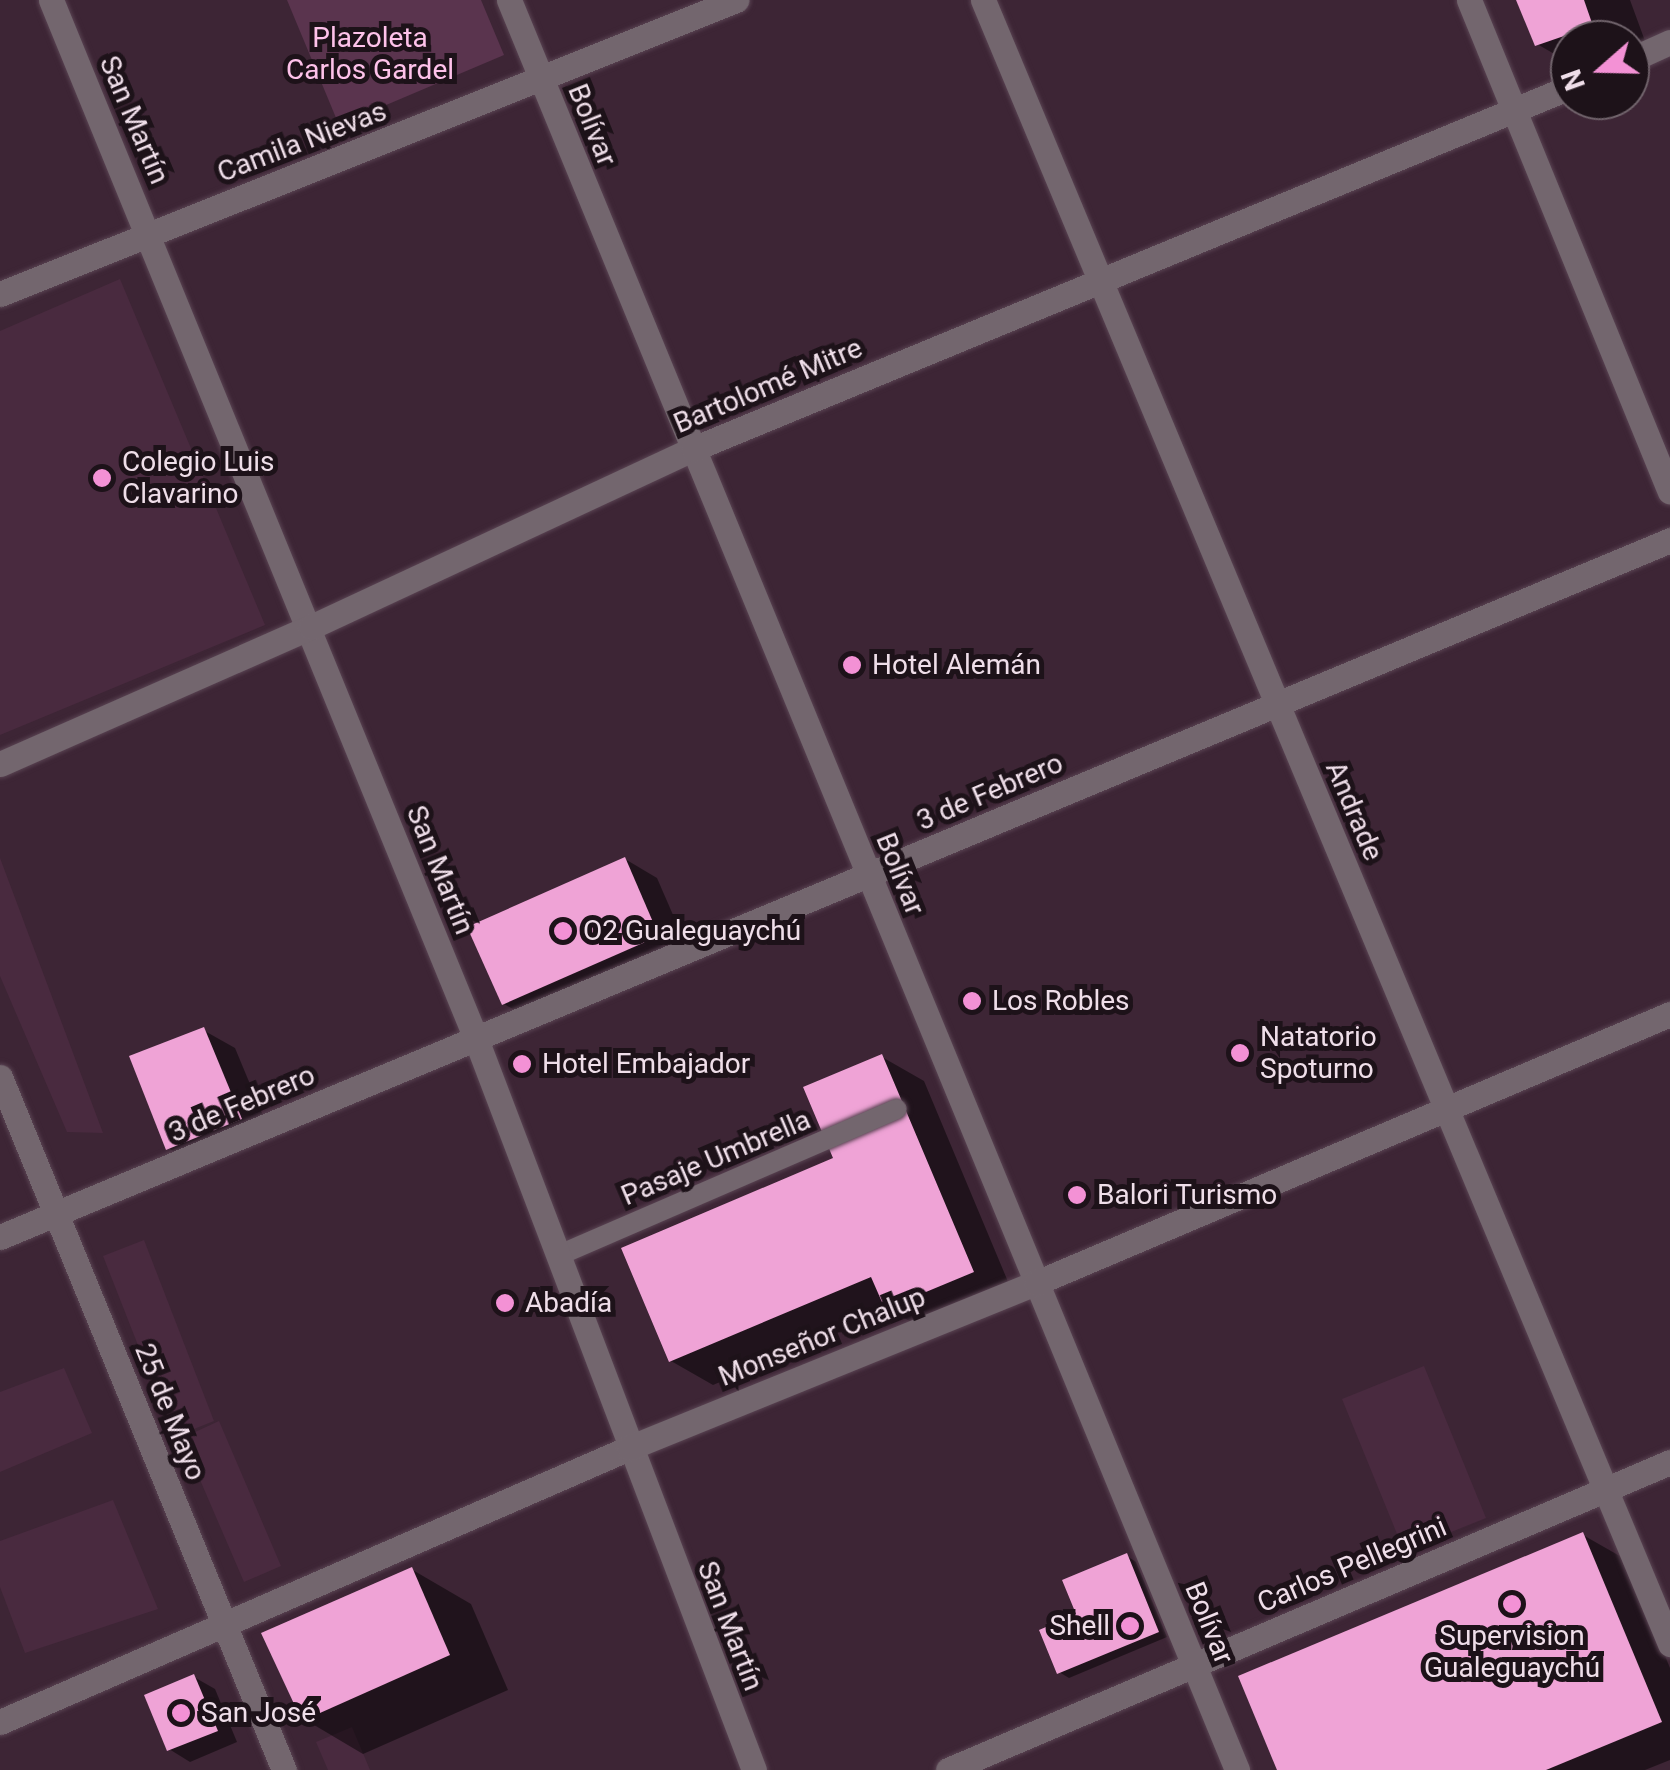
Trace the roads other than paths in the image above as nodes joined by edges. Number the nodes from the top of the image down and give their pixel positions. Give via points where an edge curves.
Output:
1 (51, 0) edge
2 (508, 0) edge
3 (736, 0) edge
4 (983, 0) edge
5 (1469, 0) edge
6 (541, 81) junction
7 (1550, 96) edge
8 (1514, 112) junction
9 (149, 233) junction
10 (1101, 282) junction
11 (0, 294) edge
12 (693, 449) junction
13 (1670, 492) edge
14 (1670, 540) edge
15 (311, 627) junction
16 (1277, 704) junction
17 (0, 764) edge
18 (868, 875) junction
19 (1670, 1014) edge
20 (476, 1038) junction
21 (0, 1077) edge
22 (897, 1109) dead end
23 (1446, 1109) junction
24 (56, 1214) junction
25 (0, 1237) edge
26 (557, 1256) junction
27 (1036, 1283) junction
28 (628, 1448) junction
29 (1670, 1462) edge
30 (1605, 1489) junction
31 (225, 1627) junction
32 (1670, 1644) edge
33 (1194, 1665) junction
34 (0, 1722) edge
35 (284, 1770) edge
36 (754, 1770) edge
37 (948, 1770) edge
38 (1238, 1770) edge

1 - 9 street, San Martín
2 - 6 street, Bolívar
3 - 6 street, Camila Nievas
4 - 10 street, Andrade
5 - 8 street
6 - 9 street, Camila Nievas
6 - 12 street, Bolívar
7 - 8 street, Bartolomé Mitre
8 - 10 street, Bartolomé Mitre
8 - 13 street
9 - 11 street, Camila Nievas
9 - 15 street, San Martín
10 - 12 street, Bartolomé Mitre
10 - 16 street, Andrade
12 - 15 street, Bartolomé Mitre
12 - 18 street, Bolívar
14 - 16 street, 3 de Febrero
15 - 17 street, Bartolomé Mitre
15 - 20 street, San Martín
16 - 18 street, 3 de Febrero
16 - 23 street, Andrade
18 - 20 street, 3 de Febrero
18 - 27 street, Bolívar
19 - 23 street, Monseñor Chalup
20 - 24 street, 3 de Febrero
20 - 26 street, San Martín
21 - 24 street, 25 de Mayo
22 - 26 lane, Pasaje Umbrella
23 - 27 street, Monseñor Chalup
23 - 30 street, Andrade
24 - 25 street, 3 de Febrero
24 - 31 street, 25 de Mayo
26 - 28 street, San Martín
27 - 28 street, Monseñor Chalup
27 - 33 street, Bolívar
28 - 31 street, Monseñor Chalup
28 - 36 street, San Martín
29 - 30 street, Carlos Pellegrini
30 - 32 street, Andrade
30 - 33 street, Carlos Pellegrini
31 - 34 street, Monseñor Chalup
31 - 35 street, 25 de Mayo
33 - 37 street, Carlos Pellegrini
33 - 38 street, Bolívar

